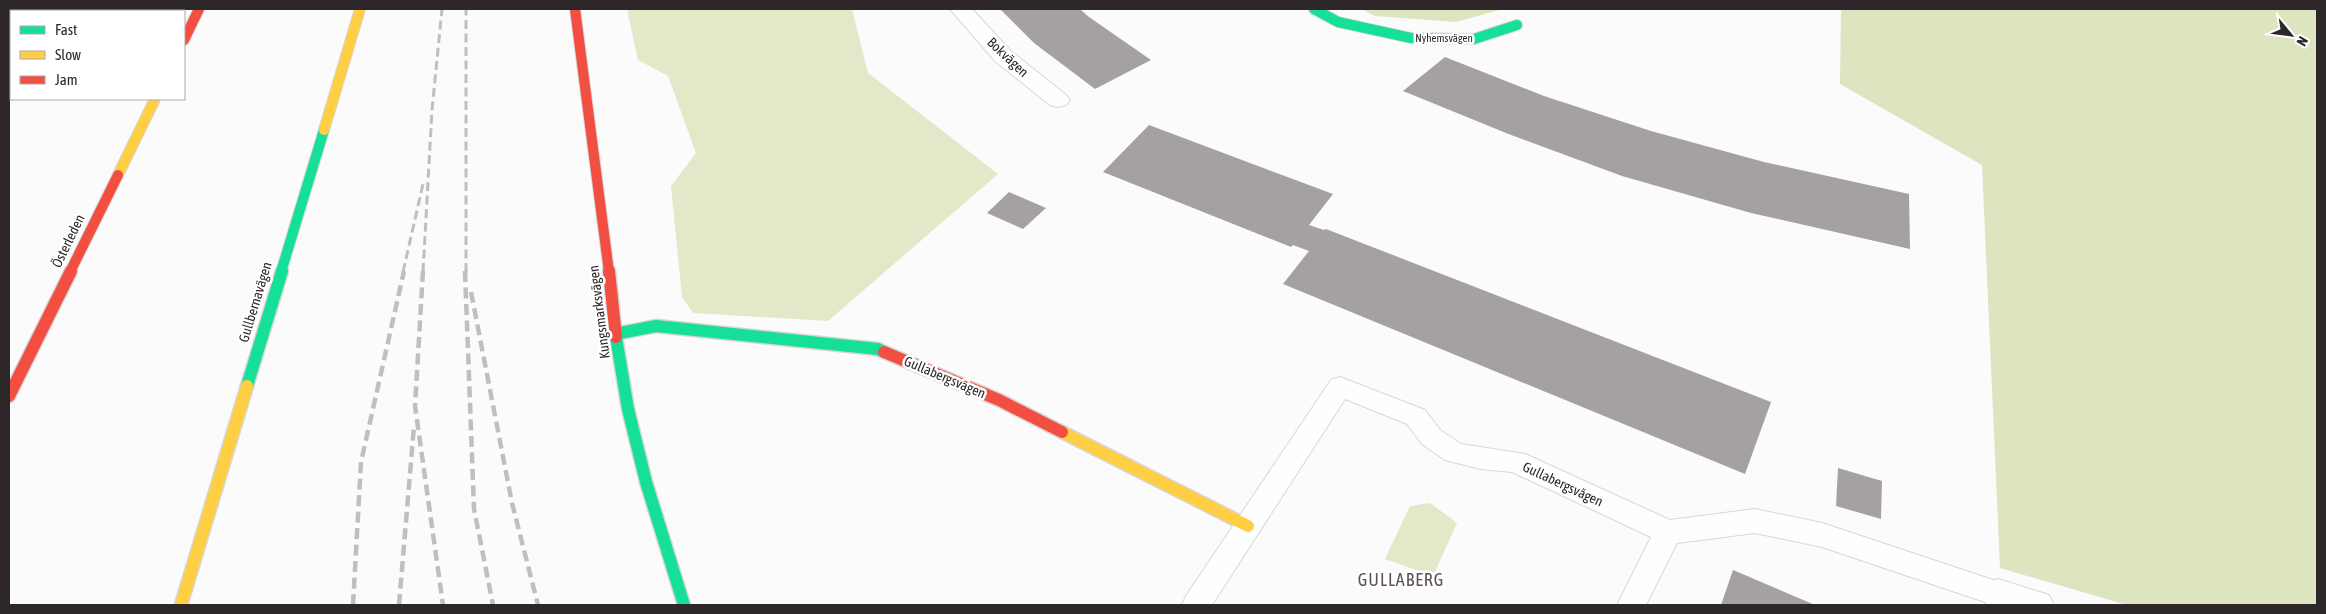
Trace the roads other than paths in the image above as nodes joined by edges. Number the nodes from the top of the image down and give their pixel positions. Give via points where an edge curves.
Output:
1 (199, 9) edge
2 (360, 9) edge
3 (575, 9) edge
4 (961, 9) edge
5 (1314, 9) edge
6 (1517, 25) dead end
7 (185, 38) edge
8 (155, 100) edge
9 (1058, 100) dead end
10 (615, 334) junction
11 (9, 396) edge
12 (1248, 526) junction
13 (1668, 532) junction
14 (1998, 594) joint
15 (181, 605) edge
16 (684, 605) edge
17 (1196, 605) edge
18 (1632, 605) edge
19 (2037, 605) edge

1 - 7 main road
2 - 15 main road, Gullbernavägen
3 - 10 main road, Kungsmarksvägen
4 - 9 street, Bokvägen via 1003,56
5 - 6 main road, Nyhemsvägen via 1338,22 1411,38 1474,39
8 - 11 main road, Österleden
10 - 12 main road, Gullabergsvägen via 656,326 878,348 999,400
10 - 16 main road, Kungsmarksvägen via 628,409 646,482
12 - 13 lane, Gullabergsvägen via 1340,387 1416,417 1431,437 1454,453 1516,462
12 - 17 lane, Gullabergsvägen
13 - 14 lane via 1755,521 1822,535
13 - 18 lane
14 - 19 street

